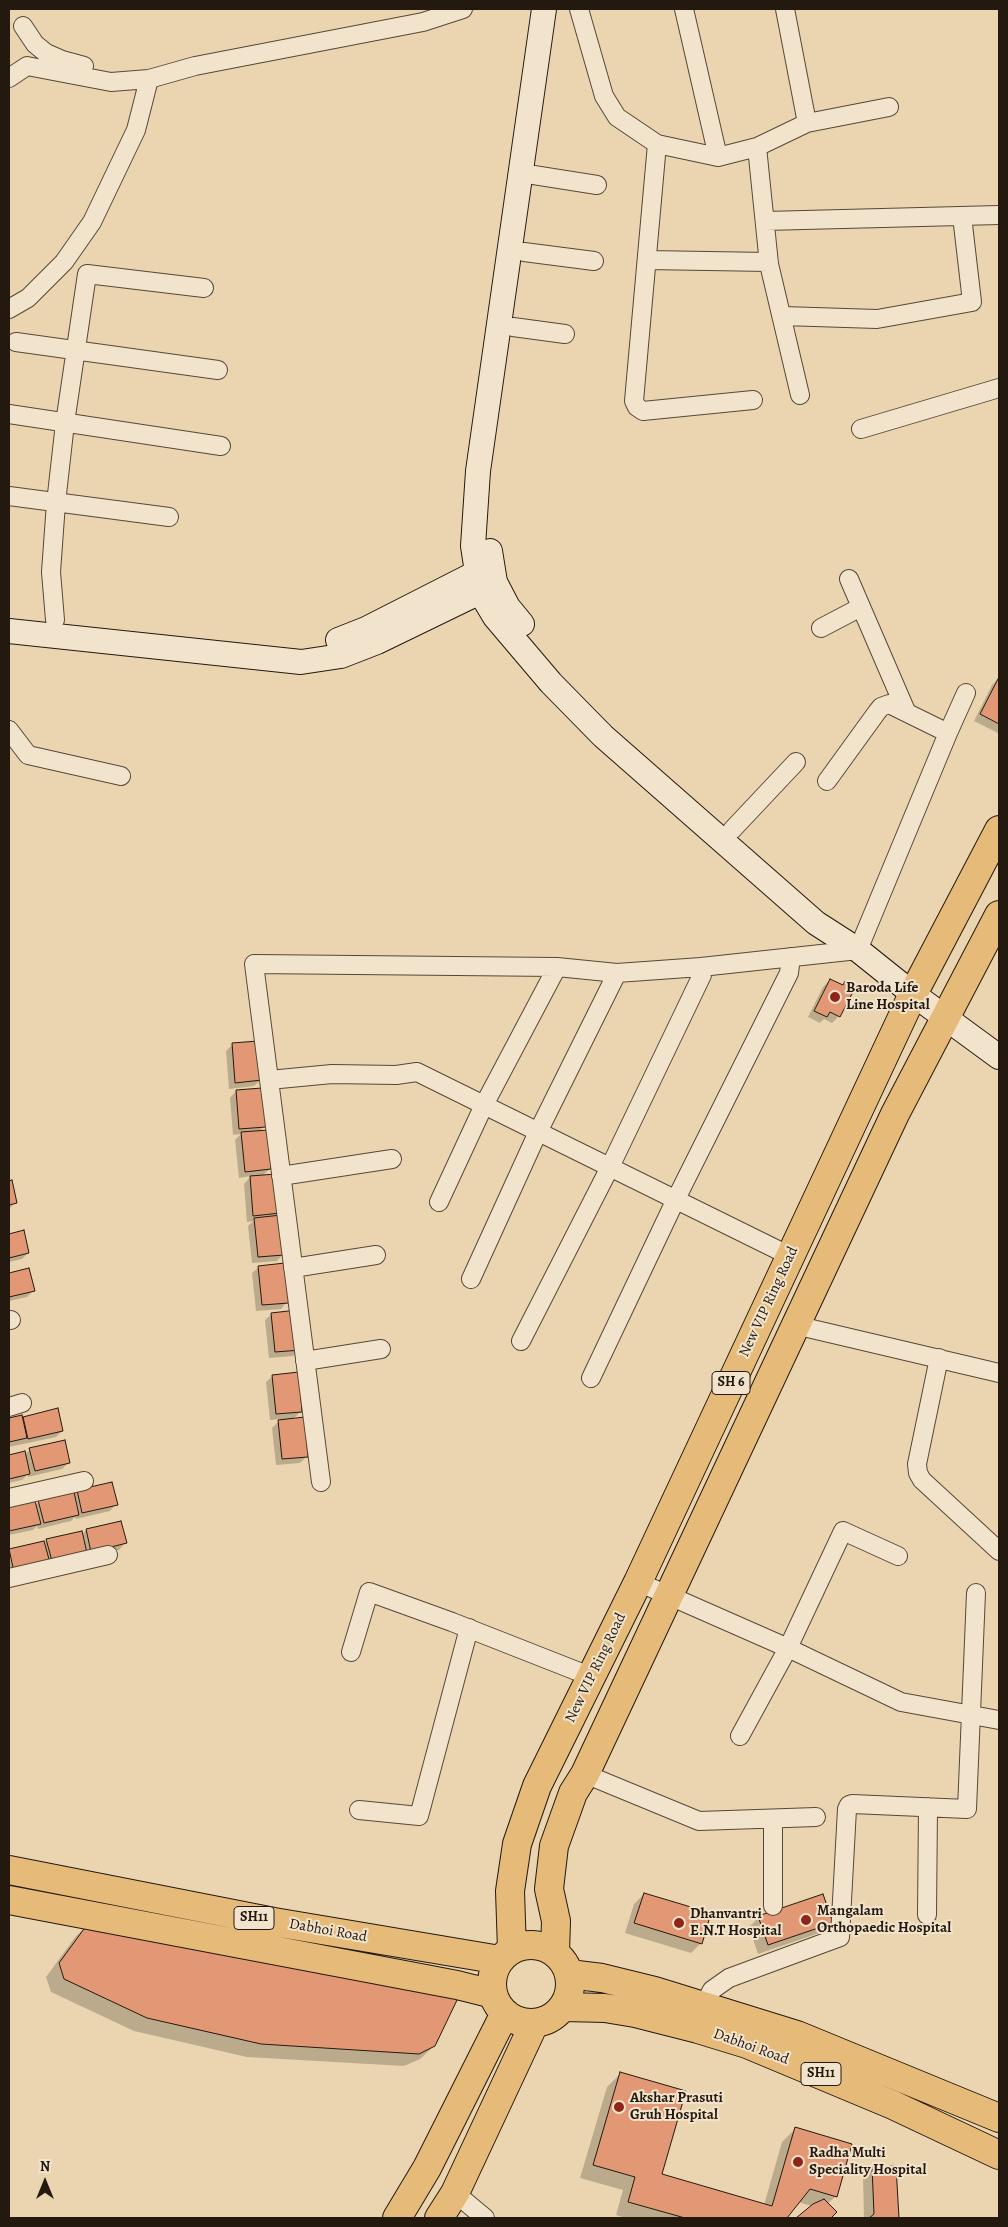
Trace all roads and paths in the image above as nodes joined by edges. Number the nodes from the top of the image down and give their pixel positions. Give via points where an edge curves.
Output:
1 (463, 9) edge
2 (544, 9) edge
3 (558, 9) edge
4 (579, 9) edge
5 (684, 9) edge
6 (785, 9) edge
7 (23, 26) dead end
8 (9, 78) edge
9 (149, 79) junction
10 (888, 107) dead end
11 (807, 123) junction
12 (657, 144) junction
13 (757, 147) junction
14 (718, 157) junction
15 (528, 174) junction
16 (597, 185) dead end
17 (999, 215) edge
18 (962, 216) junction
19 (765, 221) junction
20 (524, 252) junction
21 (647, 260) junction
22 (594, 261) dead end
23 (769, 262) junction
24 (204, 288) dead end
25 (9, 310) edge
26 (783, 316) junction
27 (512, 326) junction
28 (565, 334) dead end
29 (16, 342) dead end
30 (76, 350) junction
31 (218, 370) dead end
32 (999, 388) edge
33 (800, 395) dead end
34 (753, 400) dead end
35 (9, 414) edge
36 (65, 423) junction
37 (861, 429) dead end
38 (221, 446) dead end
39 (9, 496) edge
40 (56, 503) junction
41 (169, 517) dead end
42 (486, 579) junction
43 (849, 579) dead end
44 (861, 607) junction
45 (9, 615) edge
46 (55, 620) junction
47 (821, 628) dead end
48 (9, 631) edge
49 (966, 693) dead end
50 (906, 712) junction
51 (9, 730) edge
52 (948, 733) junction
53 (796, 762) dead end
54 (121, 776) dead end
55 (827, 780) dead end
56 (732, 830) junction
57 (999, 830) edge
58 (999, 915) edge
59 (858, 950) junction
60 (791, 957) junction
61 (557, 967) junction
62 (701, 967) junction
63 (617, 973) junction
64 (913, 994) junction
65 (946, 1018) junction
66 (999, 1057) edge
67 (269, 1080) junction
68 (484, 1105) junction
69 (538, 1132) junction
70 (392, 1159) dead end
71 (610, 1167) junction
72 (281, 1176) junction
73 (676, 1199) junction
74 (439, 1202) dead end
75 (376, 1255) dead end
76 (790, 1256) junction
77 (293, 1268) junction
78 (471, 1279) dead end
79 (795, 1325) junction
80 (521, 1341) dead end
81 (381, 1349) dead end
82 (939, 1358) junction
83 (305, 1361) junction
84 (999, 1372) edge
85 (591, 1378) dead end
86 (84, 1481) dead end
87 (321, 1482) dead end
88 (9, 1498) edge
89 (999, 1551) edge
90 (108, 1554) dead end
91 (898, 1556) dead end
92 (9, 1578) edge
93 (638, 1582) junction
94 (976, 1593) dead end
95 (669, 1595) junction
96 (469, 1628) junction
97 (788, 1648) junction
98 (351, 1652) dead end
99 (592, 1677) junction
100 (972, 1715) junction
101 (999, 1720) edge
102 (740, 1736) dead end
103 (585, 1774) junction
104 (928, 1807) junction
105 (359, 1810) dead end
106 (816, 1818) dead end
107 (773, 1819) junction
108 (9, 1870) edge
109 (9, 1900) edge
110 (773, 1906) dead end
111 (928, 1915) dead end
112 (506, 1955) junction
113 (562, 1964) junction
114 (499, 2003) junction
115 (564, 2006) junction
116 (703, 2007) junction
117 (534, 2024) junction
118 (999, 2118) edge
119 (999, 2155) edge
120 (456, 2193) junction
121 (397, 2218) edge
122 (438, 2218) edge
123 (485, 2218) edge

1 - 9 street via 423,22 195,66
2 - 15 street
3 - 15 street
4 - 12 street via 604,96 617,117
5 - 14 street
6 - 11 street
7 - 9 street via 35,44 62,60
8 - 9 street via 27,66 111,82
9 - 25 street via 136,130 92,222 64,262 28,298
10 - 11 street
11 - 13 street
12 - 14 street
12 - 21 street
13 - 14 street
13 - 19 street
15 - 16 street
15 - 20 street
15 - 42 street via 478,471 473,546
17 - 18 street
18 - 19 street
18 - 26 street via 972,302 877,319
19 - 23 street
20 - 22 street
20 - 27 street
21 - 23 street
21 - 34 street via 634,402 637,407 643,410
23 - 26 street
24 - 30 street via 87,274
26 - 33 street
27 - 28 street
27 - 42 street via 491,473
29 - 30 street
30 - 31 street
30 - 36 street
32 - 37 street
35 - 36 street
36 - 38 street
36 - 40 street
39 - 40 street
40 - 41 street
40 - 46 street via 50,572
42 - 46 street via 333,642 299,646
42 - 48 street via 377,642 340,656 301,662
42 - 56 street via 562,674 611,725
42 - 59 street via 495,617 551,683 603,736 816,923
43 - 44 street
44 - 47 street
44 - 50 street
45 - 46 street
49 - 52 street
50 - 52 street
50 - 55 street via 888,704 881,707
51 - 54 street via 28,755
52 - 59 street
53 - 56 street
56 - 59 street via 826,913
57 - 64 main road, New VIP Ring Road / SH 6
58 - 65 main road, SH 6
59 - 60 street
59 - 64 street
60 - 62 street
60 - 73 street via 789,973
61 - 63 street
61 - 67 street via 254,964
61 - 68 street
62 - 63 street
62 - 71 street via 702,975
63 - 69 street
64 - 65 street
64 - 76 main road, New VIP Ring Road / SH 6
65 - 66 street
65 - 79 main road, SH 6
67 - 68 street via 332,1074 396,1075 417,1072
67 - 72 street
68 - 69 street
68 - 74 street
69 - 71 street
69 - 78 street
70 - 72 street
71 - 73 street
71 - 80 street
72 - 77 street
73 - 76 street
73 - 85 street
75 - 77 street
76 - 93 main road, New VIP Ring Road / SH 6
77 - 83 street
79 - 82 street
79 - 95 main road, SH 6
81 - 83 street
82 - 84 street
82 - 89 street via 917,1464 918,1474
83 - 87 street
86 - 88 street
90 - 92 street
91 - 97 street via 843,1530
93 - 95 street
93 - 99 main road, New VIP Ring Road / SH 6
94 - 100 street
95 - 97 street
95 - 103 main road, SH 6
96 - 98 street via 369,1592
96 - 99 street
96 - 105 street via 419,1816
97 - 100 street via 901,1702
97 - 102 street
99 - 112 main road, New VIP Ring Road / SH 6 via 537,1786 517,1844
100 - 101 street
100 - 104 street via 967,1809
103 - 107 street via 699,1821
103 - 113 main road, SH 6 via 573,1794 554,1846 549,1889
104 - 111 street
104 - 116 street via 849,1806 840,1937 729,1978 712,1990
106 - 107 street
107 - 110 street
108 - 112 main road, Dabhoi Road / SH11 via 274,1922
109 - 114 main road, Dabhoi Road / SH11 via 457,1985
112 - 113 main road via 532,1945 544,1948
112 - 114 main road via 492,1977
113 - 115 main road via 571,1986
113 - 116 main road, Dabhoi Road / SH11
114 - 117 main road via 522,2023
114 - 121 main road via 426,2168
115 - 117 main road via 556,2015
115 - 119 main road, Dabhoi Road / SH11 via 635,2013 747,2044 893,2105
116 - 118 main road, Dabhoi Road / SH11 via 797,2035
117 - 120 main road
120 - 122 main road
120 - 123 street

